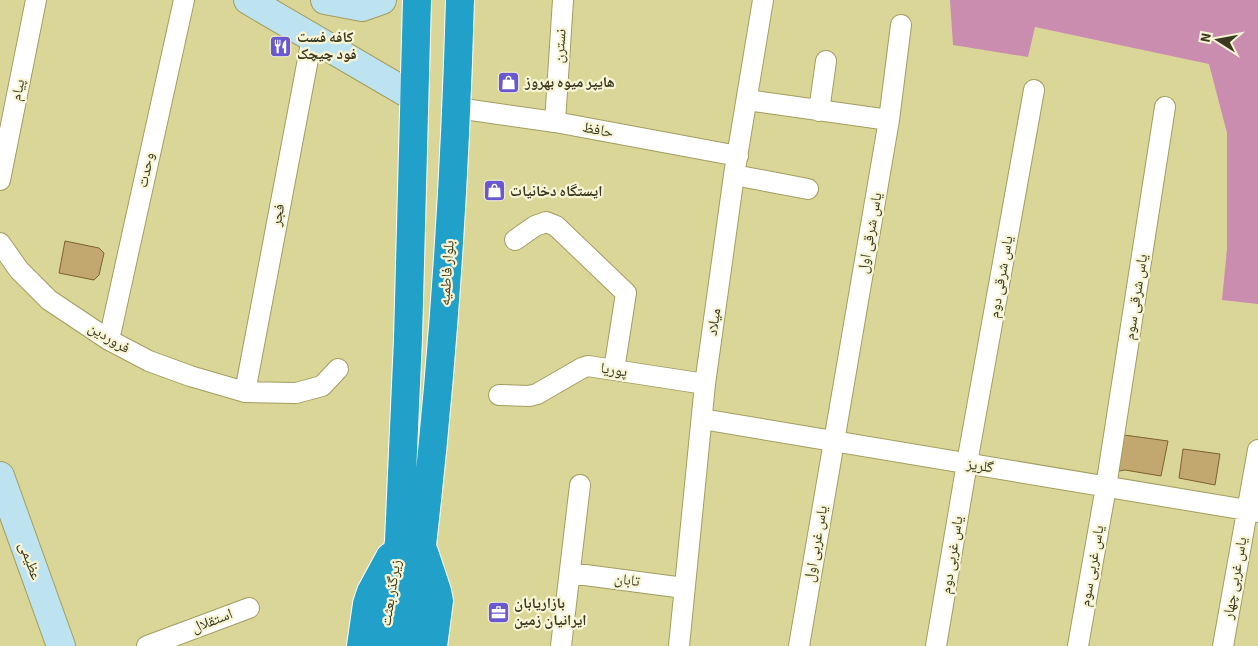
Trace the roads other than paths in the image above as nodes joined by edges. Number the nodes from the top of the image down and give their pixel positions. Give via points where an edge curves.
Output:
1 (36, 0) edge
2 (184, 0) edge
3 (248, 0) edge
4 (325, 0) edge
5 (382, 0) edge
6 (417, 0) edge
7 (460, 0) edge
8 (563, 0) edge
9 (763, 0) edge
10 (901, 25) dead end
11 (312, 38) junction
12 (826, 61) dead end
13 (1034, 90) dead end
14 (414, 97) junction
15 (747, 100) junction
16 (1165, 107) dead end
17 (457, 108) junction
18 (819, 111) junction
19 (889, 120) junction
20 (555, 122) junction
21 (736, 166) junction
22 (0, 180) edge
23 (808, 189) dead end
24 (515, 240) dead end
25 (0, 243) edge
26 (109, 340) junction
27 (338, 369) dead end
28 (614, 370) junction
29 (705, 384) junction
30 (245, 392) junction
31 (499, 395) dead end
32 (702, 419) junction
33 (834, 441) junction
34 (1258, 450) edge
35 (967, 463) junction
36 (0, 478) edge
37 (580, 485) dead end
38 (1106, 487) junction
39 (1253, 511) edge
40 (410, 543) junction
41 (570, 573) junction
42 (684, 588) junction
43 (249, 608) dead end
44 (61, 646) edge
45 (147, 646) edge
46 (361, 646) edge
47 (383, 646) edge
48 (407, 646) edge
49 (433, 646) edge
50 (561, 646) edge
51 (679, 646) edge
52 (799, 646) edge
53 (936, 646) edge
54 (1078, 646) edge
55 (1223, 646) edge

1 - 22 street, پیام
2 - 26 street, وحدت
3 - 11 street
4 - 5 street via 362,7
6 - 14 highway
7 - 17 highway, بلوار فاطمیه
8 - 20 street, نسترن
9 - 15 street, میلاد
10 - 19 street, یاس شرقی اول
11 - 14 street
11 - 30 street, فجر
12 - 18 street
13 - 35 street, یاس شرقی دوم
14 - 40 highway via 408,339
15 - 18 street
15 - 21 street, میلاد
16 - 38 street, یاس شرقی سوم
17 - 20 street, حافظ
17 - 40 highway, بلوار فاطمیه via 442,342
18 - 19 street
19 - 33 street, یاس شرقی اول
20 - 21 street, حافظ
21 - 23 street, حافظ
21 - 29 street, میلاد
24 - 28 street via 546,222 556,226 626,293
25 - 26 street, فروردین via 49,300
26 - 30 street, فروردین via 148,361
27 - 30 street, فروردین via 322,386 296,393
28 - 29 street, پوریا
28 - 31 street, پوریا via 588,366 537,394
29 - 32 street, میلاد
32 - 33 street, گلریز
32 - 42 street, میلاد
33 - 35 street, گلریز
33 - 52 street, یاس غربی اول
34 - 39 street, یاس غربی چهار
35 - 38 street, گلریز
35 - 53 street, یاس غربی دوم
36 - 44 street, عظیمی
37 - 41 street
38 - 39 street, گلریز
38 - 54 street, یاس غربی سوم
39 - 55 street, یاس غربی چهار
40 - 46 highway via 371,592
40 - 47 highway, زیرگذر بعثت
40 - 48 highway, زیرگذر بعثت
40 - 49 highway via 437,591 439,601
41 - 42 street, تابان
41 - 50 street
42 - 51 street, میلاد
43 - 45 street, استقلال

